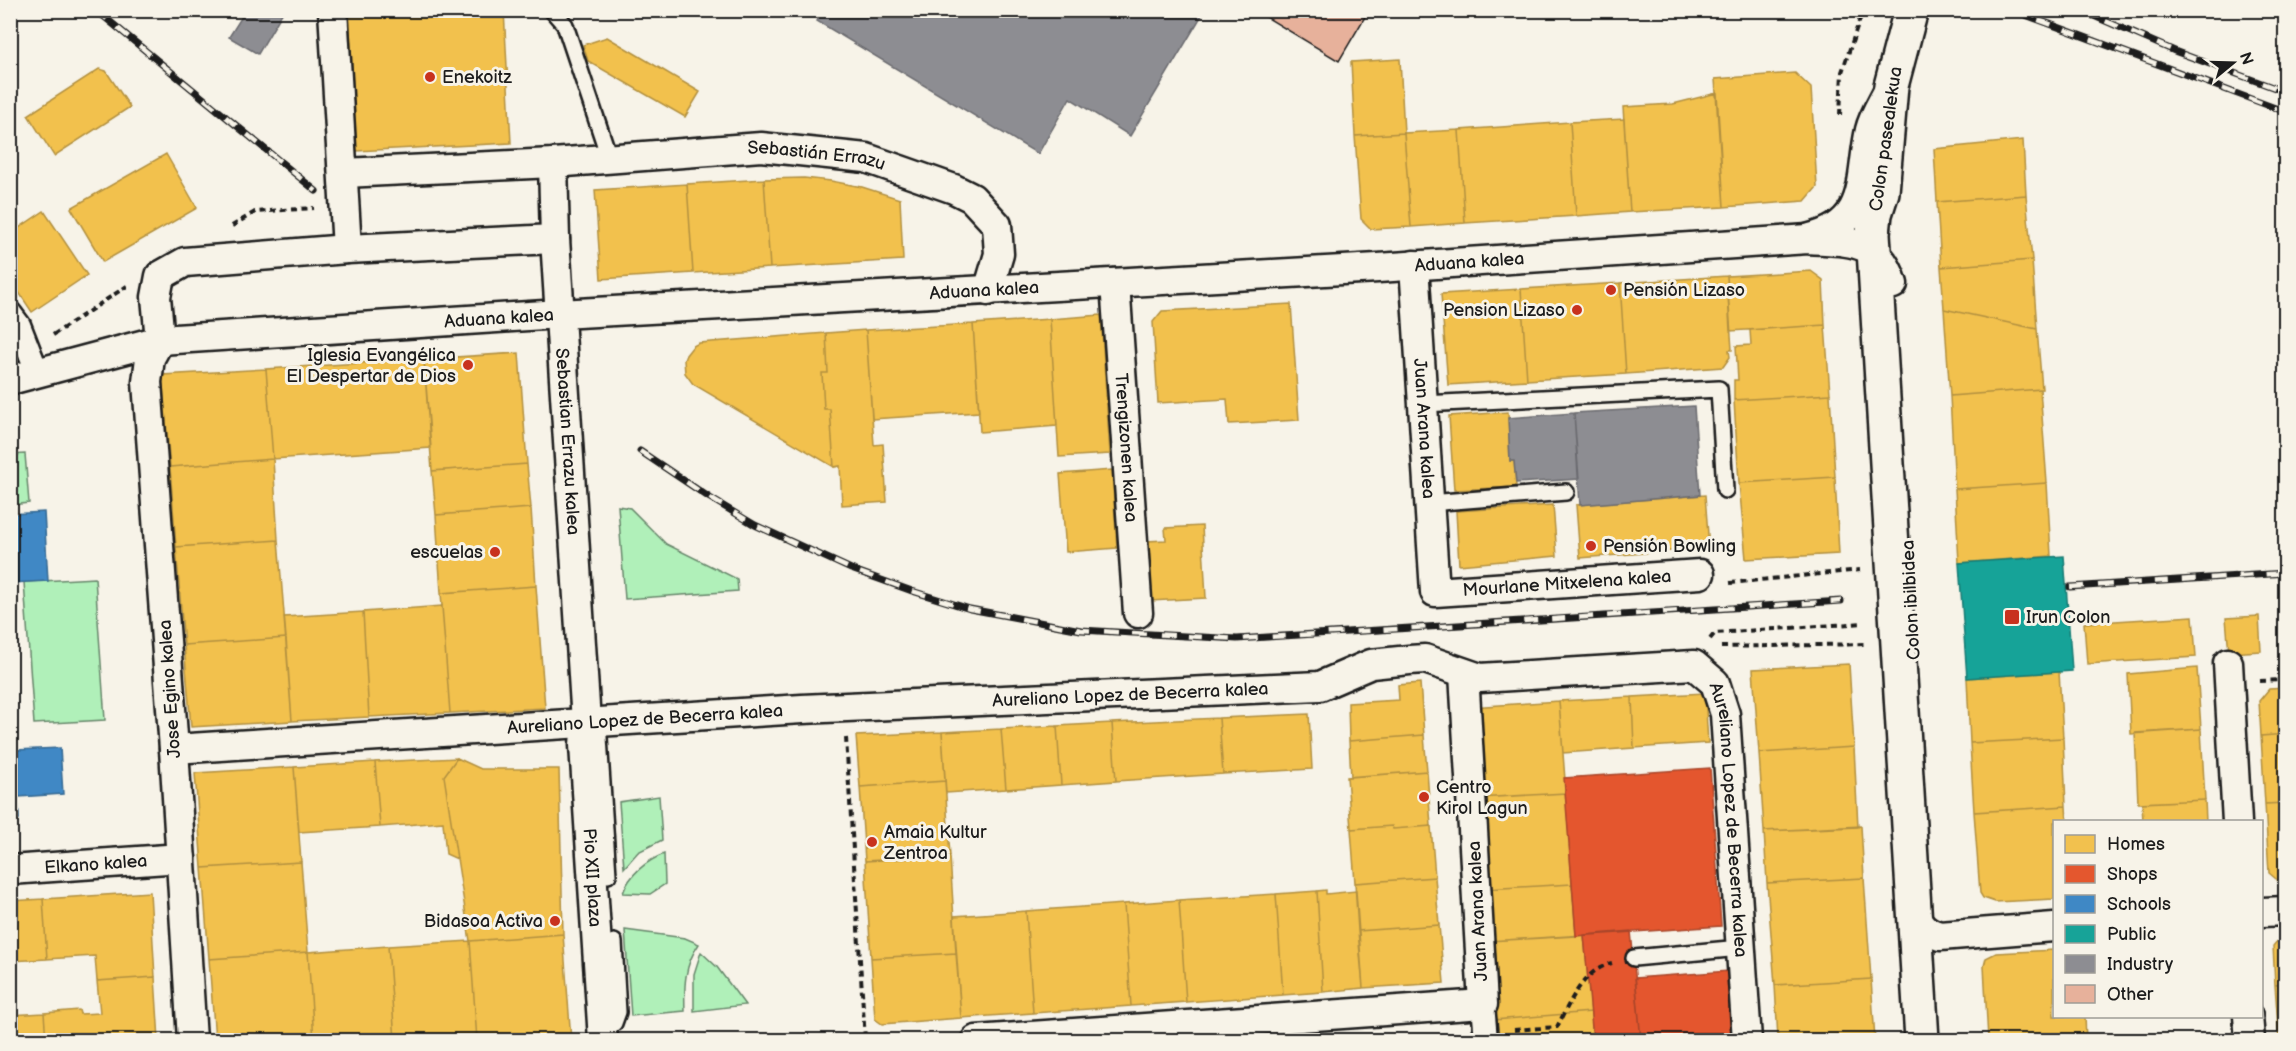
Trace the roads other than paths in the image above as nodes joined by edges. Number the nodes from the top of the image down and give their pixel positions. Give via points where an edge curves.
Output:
1 (333, 10) edge
2 (552, 10) edge
3 (1911, 10) edge
4 (1891, 86) junction
5 (609, 157) junction
6 (1886, 160) junction
7 (553, 163) junction
8 (344, 173) junction
9 (555, 239) junction
10 (1808, 239) junction
11 (1873, 242) junction
12 (347, 249) junction
13 (1414, 265) junction
14 (1115, 283) junction
15 (1893, 284) junction
16 (988, 291) junction
17 (10, 313) edge
18 (560, 314) junction
19 (160, 340) junction
20 (38, 374) junction
21 (10, 380) edge
22 (1423, 404) junction
23 (1725, 490) dead end
24 (1566, 492) dead end
25 (1429, 503) junction
26 (1700, 574) dead end
27 (1435, 592) joint
28 (1138, 613) dead end
29 (2228, 663) dead end
30 (1455, 670) junction
31 (592, 722) junction
32 (174, 749) junction
33 (2237, 820) edge
34 (181, 858) junction
35 (10, 870) edge
36 (608, 875) dead end
37 (2286, 911) edge
38 (2263, 912) edge
39 (1923, 922) junction
40 (2053, 927) edge
41 (614, 942) dead end
42 (1740, 948) junction
43 (1634, 958) road end
44 (1483, 1004) junction
45 (2248, 1018) edge
46 (602, 1036) edge
47 (192, 1041) edge
48 (976, 1041) edge
49 (1486, 1041) edge
50 (1747, 1041) edge
51 (1922, 1041) edge
52 (1938, 1041) edge
53 (2250, 1041) edge

1 - 8 street
2 - 5 lane via 565,25
3 - 4 main road, Colon pasealekua
4 - 6 main road, Colon pasealekua
4 - 10 street, Aduana kalea via 1870,128 1863,186 1856,205 1833,230
5 - 7 street, Sebastián Errazu
5 - 16 street, Sebastián Errazu via 761,147 866,158 954,189 972,198 997,225 999,254
6 - 11 main road, Colon pasealekua
6 - 15 main road, Colon ibilbidea
7 - 8 street
7 - 9 street, Sebastian Errazu kalea
8 - 12 street
9 - 12 street
9 - 18 street, Sebastian Errazu kalea
10 - 11 street, Aduana kalea
10 - 13 street, Aduana kalea
11 - 15 street
11 - 39 main road, Colon ibilbidea via 1896,622
12 - 19 street via 185,262 160,276 156,297
13 - 14 street, Aduana kalea
13 - 22 street, Juan Arana kalea
14 - 16 street, Aduana kalea
14 - 28 street, Trengizonen kalea
15 - 39 main road, Colon ibilbidea
16 - 18 street, Aduana kalea
17 - 20 street via 19,325
18 - 19 street, Aduana kalea
18 - 31 street, Sebastian Errazu kalea
19 - 20 street, Aduana kalea
19 - 32 street, Jose Egino kalea via 150,358 147,382
20 - 21 street, Aduana kalea
22 - 23 lane via 1719,389
22 - 25 street, Juan Arana kalea
24 - 25 lane
25 - 27 street, Juan Arana kalea
26 - 27 street, Mourlane Mitxelena kalea
29 - 33 street
30 - 31 street, Aureliano Lopez de Becerra kalea via 1425,659 1371,664 1320,686
30 - 42 street, Aureliano Lopez de Becerra kalea via 1480,678 1698,656 1715,683 1725,714
30 - 44 street, Juan Arana kalea
31 - 32 street, Aureliano Lopez de Becerra kalea
31 - 36 lane, Pio XII plaza
31 - 46 street, Pio XII plaza via 584,745
32 - 34 street, Jose Egino kalea
34 - 35 street, Elkano kalea
34 - 47 street, Jose Egino kalea
37 - 38 street
39 - 40 street via 1940,936
39 - 51 main road, Colon ibilbidea
39 - 52 main road, Colon ibilbidea
41 - 46 lane, Pio XII plaza via 618,1012
42 - 43 lane
42 - 50 street, Aureliano Lopez de Becerra kalea
44 - 48 street
44 - 49 street, Juan Arana kalea
45 - 53 street

